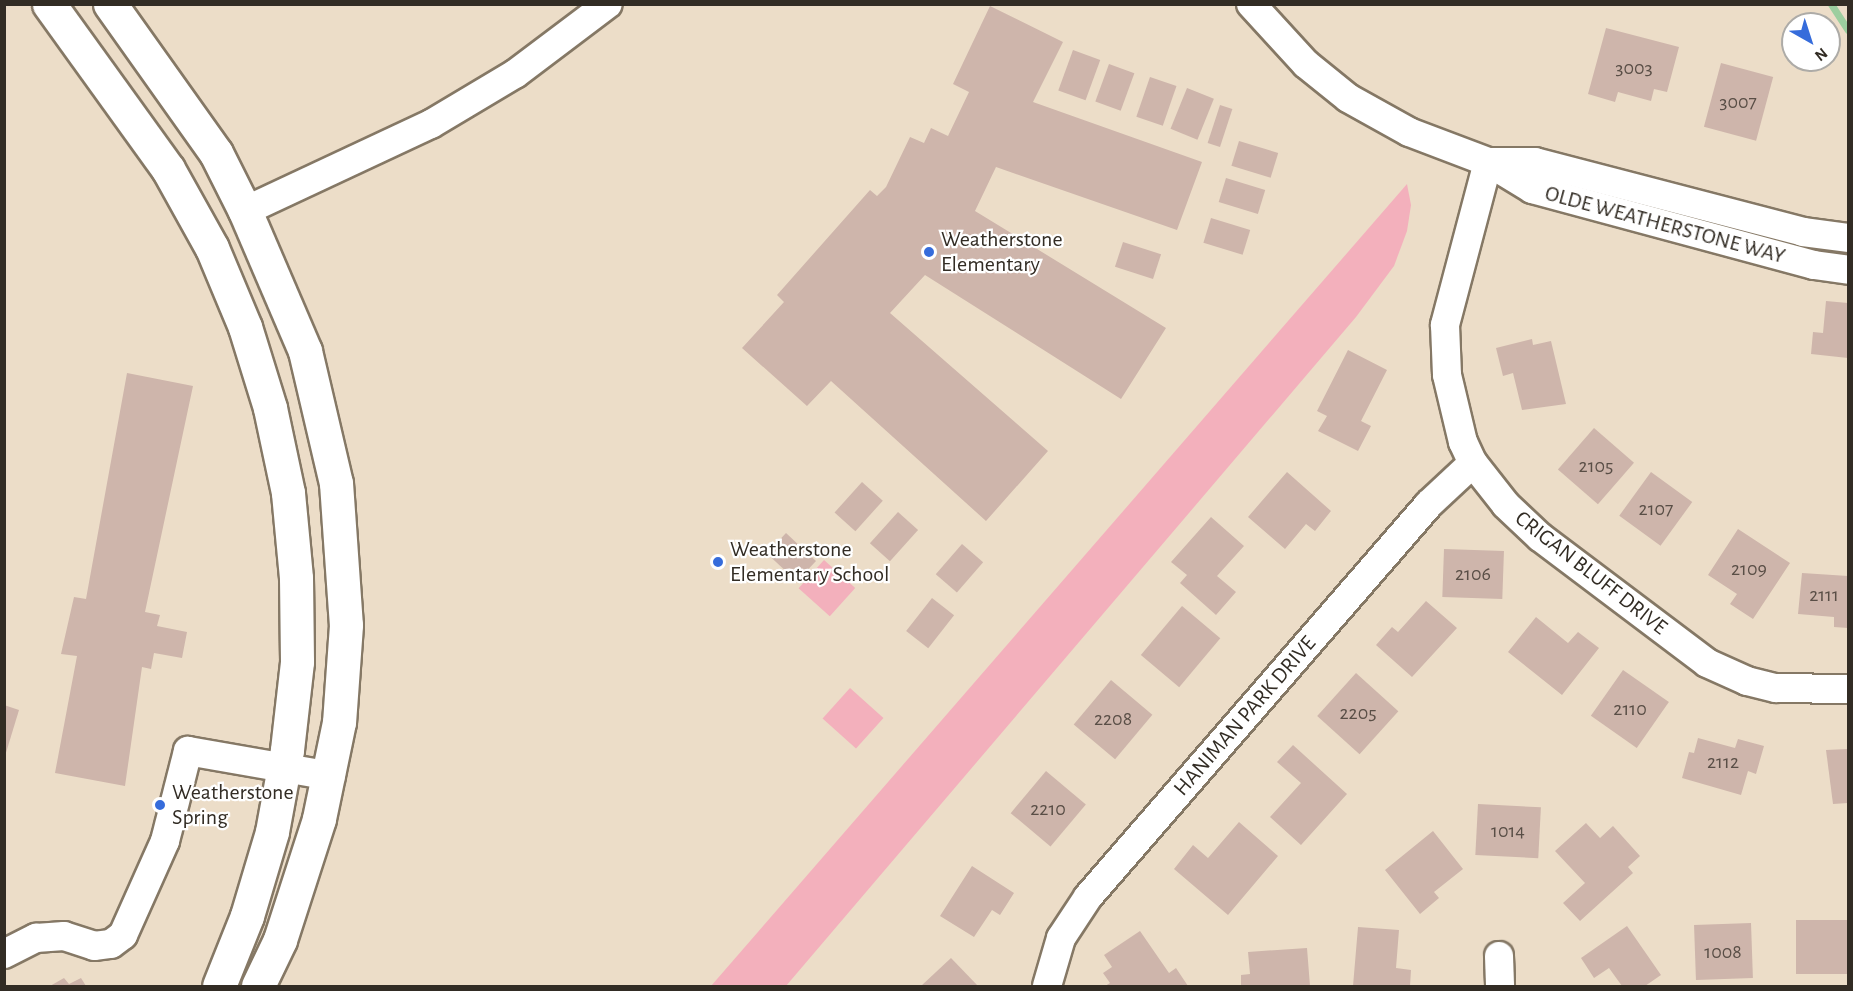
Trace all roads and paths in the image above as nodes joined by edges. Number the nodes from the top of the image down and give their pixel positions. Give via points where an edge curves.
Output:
1 (49, 4) edge
2 (110, 4) edge
3 (608, 4) edge
4 (1251, 4) edge
5 (1488, 162) junction
6 (245, 211) junction
7 (203, 232) junction
8 (1848, 238) edge
9 (1848, 270) edge
10 (1473, 463) junction
11 (1848, 689) edge
12 (284, 768) junction
13 (331, 776) junction
14 (4, 954) edge
15 (1499, 956) dead end
16 (219, 987) edge
17 (258, 987) edge
18 (1047, 987) edge
19 (1500, 987) edge

1 - 7 main road via 168,169
2 - 6 main road via 216,153
3 - 6 street via 515,74 431,124
4 - 5 street, OLDE WEATHERSTONE WAY via 1306,64 1348,98 1409,132
5 - 8 street, OLDE WEATHERSTONE WAY via 1535,162 1803,232
5 - 9 street, OLDE WEATHERSTONE WAY via 1532,189 1814,265
5 - 10 street, CRIGAN BLUFF DRIVE via 1445,326 1447,375 1462,442
6 - 7 main road
6 - 13 main road via 305,351 336,483 346,625
7 - 12 main road via 245,327 270,408 288,493 296,579 297,662
10 - 11 street, CRIGAN BLUFF DRIVE via 1506,505 1540,537 1707,663 1747,681 1776,688
10 - 18 street, HANIMAN PARK DRIVE via 1429,504 1088,897 1061,938
12 - 13 street
12 - 14 street via 188,751 165,841 123,935 111,944 94,946 64,936 36,938
12 - 16 main road via 272,832 247,916
13 - 17 main road via 280,940
15 - 19 street

